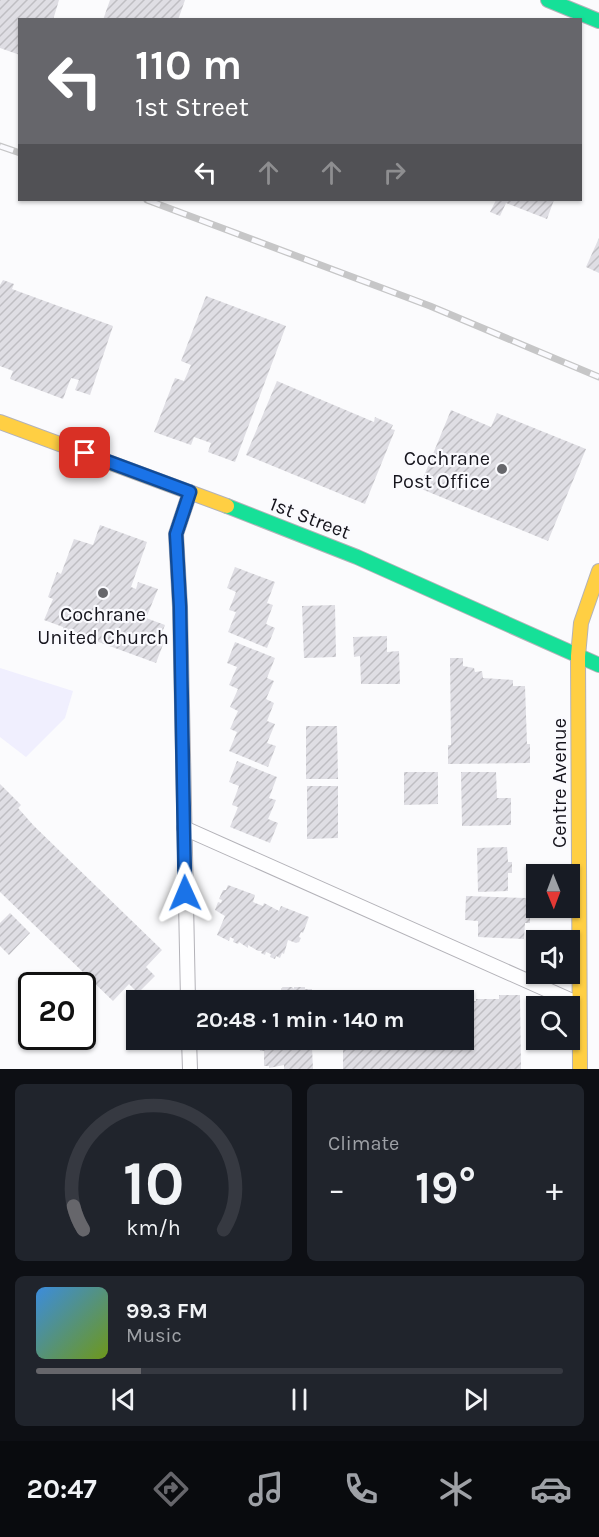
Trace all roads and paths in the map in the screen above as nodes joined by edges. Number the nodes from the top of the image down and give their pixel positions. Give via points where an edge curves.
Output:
1 (548, 0) edge
2 (599, 21) edge
3 (0, 422) edge
4 (190, 492) junction
5 (599, 571) edge
6 (578, 656) junction
7 (599, 665) edge
8 (184, 828) junction
9 (188, 990) edge
10 (561, 996) edge
11 (579, 996) edge
12 (189, 1050) edge
13 (580, 1050) edge
14 (190, 1069) edge
15 (580, 1069) edge

1 - 2 street
3 - 4 street, 1st Street
4 - 6 street, 1st Street via 357,557
4 - 8 lane via 176,534
5 - 6 street, Centre Avenue via 581,623
6 - 7 street, 1st Street
6 - 11 street, Centre Avenue
8 - 9 lane
8 - 10 lane
12 - 14 lane
13 - 15 street, Centre Avenue

